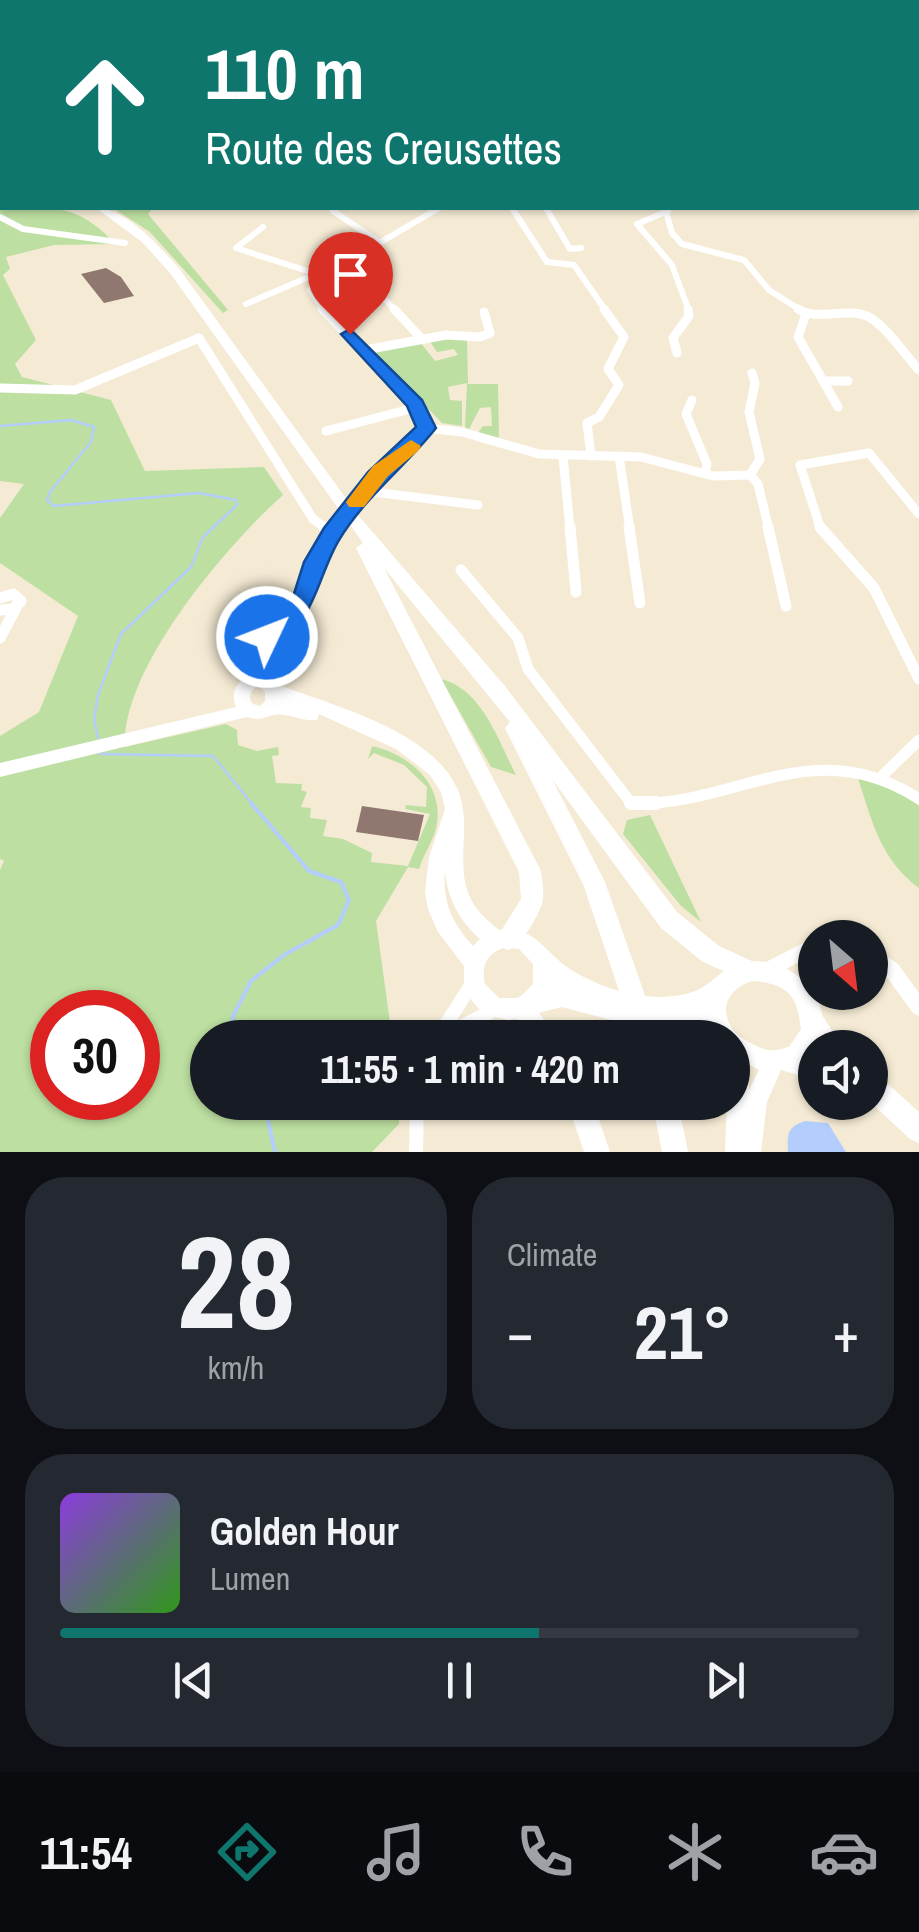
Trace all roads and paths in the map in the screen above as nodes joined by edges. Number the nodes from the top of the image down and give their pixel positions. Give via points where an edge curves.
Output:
1 (104, 210) edge
2 (435, 210) edge
3 (513, 210) edge
4 (547, 210) edge
5 (665, 210) edge
6 (667, 210) edge
7 (334, 211) dead end
8 (0, 216) edge
9 (262, 227) dead end
10 (379, 242) junction
11 (124, 243) dead end
12 (581, 248) dead end
13 (318, 278) junction
14 (369, 282) dead end
15 (295, 286) junction
16 (310, 294) junction
17 (246, 304) dead end
18 (484, 312) dead end
19 (806, 314) junction
20 (422, 339) junction
21 (364, 350) junction
22 (677, 353) dead end
23 (919, 370) edge
24 (752, 373) dead end
25 (823, 380) junction
26 (848, 381) dead end
27 (0, 388) edge
28 (692, 400) dead end
29 (418, 407) junction
30 (838, 408) dead end
31 (426, 428) junction
32 (326, 431) dead end
33 (563, 456) junction
34 (591, 456) junction
35 (619, 456) junction
36 (705, 474) junction
37 (750, 476) junction
38 (363, 494) junction
39 (338, 500) junction
40 (478, 505) dead end
41 (919, 514) edge
42 (332, 533) junction
43 (460, 570) dead end
44 (576, 592) dead end
45 (0, 598) edge
46 (640, 603) dead end
47 (786, 606) dead end
48 (16, 608) junction
49 (0, 610) edge
50 (453, 637) junction
51 (0, 638) edge
52 (250, 663) junction
53 (919, 679) edge
54 (270, 693) junction
55 (244, 699) junction
56 (919, 740) edge
57 (0, 770) edge
58 (883, 776) junction
59 (919, 799) edge
60 (452, 811) junction
61 (502, 940) junction
62 (798, 952) edge
63 (543, 961) junction
64 (888, 967) edge
65 (757, 970) junction
66 (474, 972) junction
67 (720, 989) junction
68 (798, 989) edge
69 (596, 1000) junction
70 (518, 1006) junction
71 (919, 1007) edge
72 (809, 1010) edge
73 (448, 1020) edge
74 (483, 1020) edge
75 (530, 1020) edge
76 (653, 1020) edge
77 (721, 1020) edge
78 (813, 1024) junction
79 (818, 1030) edge
80 (750, 1056) edge
81 (781, 1061) junction
82 (798, 1064) edge
83 (888, 1102) edge
84 (888, 1112) edge
85 (417, 1120) edge
86 (586, 1120) edge
87 (669, 1120) edge
88 (738, 1120) edge
89 (919, 1131) edge
90 (416, 1152) edge
91 (597, 1152) edge
92 (675, 1152) edge
93 (736, 1152) edge
94 (750, 1152) edge

1 - 39 highway via 133,228 174,270
2 - 10 street
3 - 34 street via 547,262 574,265 624,337 608,369 619,385 588,423
4 - 12 street via 570,249
5 - 22 street via 636,224 666,253 687,300 689,316 672,338
6 - 19 street via 678,241 744,260 770,290
7 - 10 street
8 - 11 street via 21,231 87,232
9 - 13 street via 236,248
10 - 13 street
13 - 15 street
13 - 16 street
14 - 20 street
15 - 16 street
15 - 17 street
16 - 21 street
18 - 20 street via 490,333 485,336
19 - 23 street via 867,316
19 - 25 street via 798,334
20 - 21 street
21 - 29 street
24 - 37 street via 749,412 760,459
25 - 26 street
25 - 30 street
27 - 42 street via 75,390 199,338 313,519
28 - 36 street via 686,414
29 - 31 street
29 - 32 street
31 - 33 street
31 - 38 street
33 - 34 street
33 - 44 street
34 - 35 street
35 - 36 street
35 - 46 street
36 - 37 street
37 - 47 street via 758,484
38 - 40 street
38 - 42 street
39 - 50 highway
39 - 61 highway via 530,872 532,901
41 - 53 street via 869,453 805,463 800,473 822,534 874,588
42 - 52 street via 302,604 259,644
43 - 58 street via 518,638 528,669 631,803 818,771
45 - 48 street via 18,595
48 - 49 street
48 - 51 street
50 - 65 highway via 669,920 712,954
50 - 76 highway via 510,720 568,825
52 - 54 street
52 - 55 street
54 - 55 main road
54 - 55 main road
54 - 60 main road via 398,744 435,769
55 - 57 main road via 191,721
56 - 58 street
58 - 59 street
60 - 61 main road via 458,901 472,922
60 - 66 main road via 435,862 433,894
61 - 63 main road via 529,945
61 - 66 main road
62 - 65 street
63 - 69 main road
63 - 70 main road via 546,979
64 - 71 street
65 - 67 main road via 730,977
65 - 68 main road
66 - 70 main road via 483,998
66 - 73 street
67 - 76 main road
67 - 77 main road
69 - 70 main road via 562,997
69 - 76 main road
70 - 74 street
70 - 75 highway
72 - 78 main road
78 - 79 highway
78 - 81 main road via 806,1046
80 - 81 main road
81 - 82 highway
81 - 94 main road via 756,1101
83 - 89 highway
84 - 89 highway
85 - 90 street
86 - 91 highway
87 - 92 highway
88 - 93 main road

